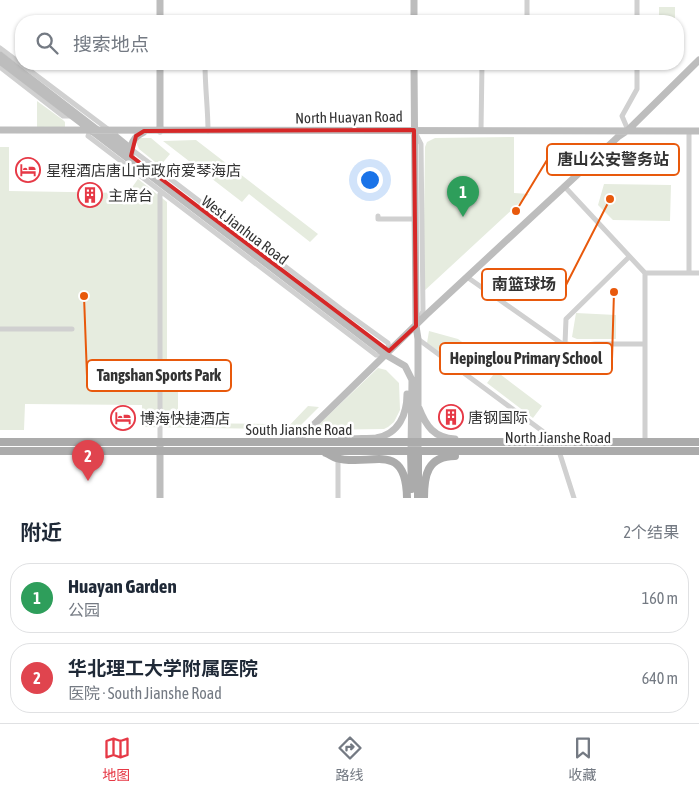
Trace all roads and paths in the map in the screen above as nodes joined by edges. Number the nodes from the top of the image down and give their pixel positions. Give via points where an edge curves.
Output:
1 (160, 0) edge
2 (414, 0) edge
3 (527, 0) edge
4 (637, 0) edge
5 (160, 15) edge
6 (414, 15) edge
7 (527, 15) edge
8 (637, 15) edge
9 (0, 48) edge
10 (0, 54) edge
11 (15, 59) edge
12 (699, 60) edge
13 (0, 61) edge
14 (15, 66) edge
15 (0, 67) edge
16 (21, 70) edge
17 (29, 70) edge
18 (160, 70) edge
19 (205, 70) edge
20 (414, 70) edge
21 (482, 70) edge
22 (637, 70) edge
23 (72, 116) junction
24 (0, 130) edge
25 (90, 130) junction
26 (98, 130) junction
27 (414, 130) junction
28 (481, 130) junction
29 (628, 130) junction
30 (109, 131) junction
31 (144, 131) junction
32 (160, 131) junction
33 (208, 131) junction
34 (689, 131) junction
35 (699, 131) edge
36 (131, 152) junction
37 (564, 186) junction
38 (160, 194) dead end
39 (378, 216) dead end
40 (415, 218) junction
41 (629, 257) junction
42 (645, 273) junction
43 (689, 273) junction
44 (699, 273) edge
45 (467, 277) junction
46 (416, 326) junction
47 (0, 329) edge
48 (72, 329) dead end
49 (408, 333) junction
50 (418, 339) junction
51 (565, 344) junction
52 (645, 344) junction
53 (389, 355) junction
54 (405, 366) junction
55 (418, 406) junction
56 (0, 442) edge
57 (160, 442) junction
58 (296, 442) junction
59 (326, 442) junction
60 (415, 442) junction
61 (508, 442) junction
62 (552, 442) junction
63 (645, 442) junction
64 (699, 442) edge
65 (513, 450) junction
66 (0, 451) edge
67 (160, 451) junction
68 (414, 451) junction
69 (559, 451) junction
70 (699, 451) edge
71 (324, 452) junction
72 (338, 458) junction
73 (160, 498) edge
74 (338, 498) edge
75 (407, 498) edge
76 (412, 498) edge
77 (418, 498) edge
78 (424, 498) edge
79 (574, 498) edge

1 - 5 street
2 - 6 street
3 - 7 street
4 - 8 street
9 - 11 street
10 - 14 street, West Jianhua Road
12 - 29 street
13 - 23 street, West Jianhua Road
15 - 23 street via 63,116
16 - 26 street, West Jianhua Road
17 - 30 street
18 - 32 street
19 - 33 street
20 - 27 street
21 - 28 street
22 - 29 street via 637,89 622,116
23 - 25 street, West Jianhua Road
24 - 25 street, North Huayan Road
25 - 26 street, North Huayan Road
25 - 53 street, West Jianhua Road
26 - 30 street, North Huayan Road
26 - 36 street, West Jianhua Road
27 - 28 street, North Huayan Road
27 - 33 street, North Huayan Road
27 - 40 street
27 - 46 street via 422,144 423,311
28 - 29 street, North Huayan Road
29 - 34 street, North Huayan Road
29 - 37 street
30 - 31 street, North Huayan Road
30 - 36 street
31 - 32 street, North Huayan Road
31 - 36 street via 132,142
32 - 33 street, North Huayan Road
34 - 35 street, North Huayan Road
34 - 43 street
36 - 53 street, West Jianhua Road
37 - 41 street
37 - 45 street
38 - 57 street
39 - 40 street via 378,219
40 - 46 street
41 - 42 street
41 - 51 street via 566,319
42 - 43 street
42 - 52 street
43 - 44 street
45 - 46 street
45 - 51 street
46 - 49 street
46 - 50 street
47 - 48 street
49 - 50 street
49 - 53 street
50 - 55 street
50 - 62 street via 545,433
51 - 52 street
52 - 63 street
53 - 54 street, West Jianhua Road
53 - 58 street
54 - 59 street via 407,402 405,414 396,427 376,438
54 - 60 street via 412,380
55 - 60 street
55 - 61 street via 425,423 439,436
56 - 57 main road, South Jianshe Road
57 - 58 main road, South Jianshe Road
57 - 67 street
58 - 59 main road, South Jianshe Road
59 - 60 main road, South Jianshe Road
60 - 61 main road, North Jianshe Road
60 - 68 street
61 - 62 main road, North Jianshe Road
62 - 63 main road, North Jianshe Road
63 - 64 main road, North Jianshe Road
65 - 68 main road, North Jianshe Road
65 - 69 main road, North Jianshe Road
65 - 78 main road via 486,455 446,456 432,465 426,474
66 - 67 main road, South Jianshe Road
67 - 71 main road, South Jianshe Road
67 - 73 street
68 - 71 main road, South Jianshe Road
68 - 76 main road
68 - 77 main road
69 - 70 main road, North Jianshe Road
69 - 79 street
71 - 72 main road
72 - 74 street
72 - 75 main road via 393,462 405,477

